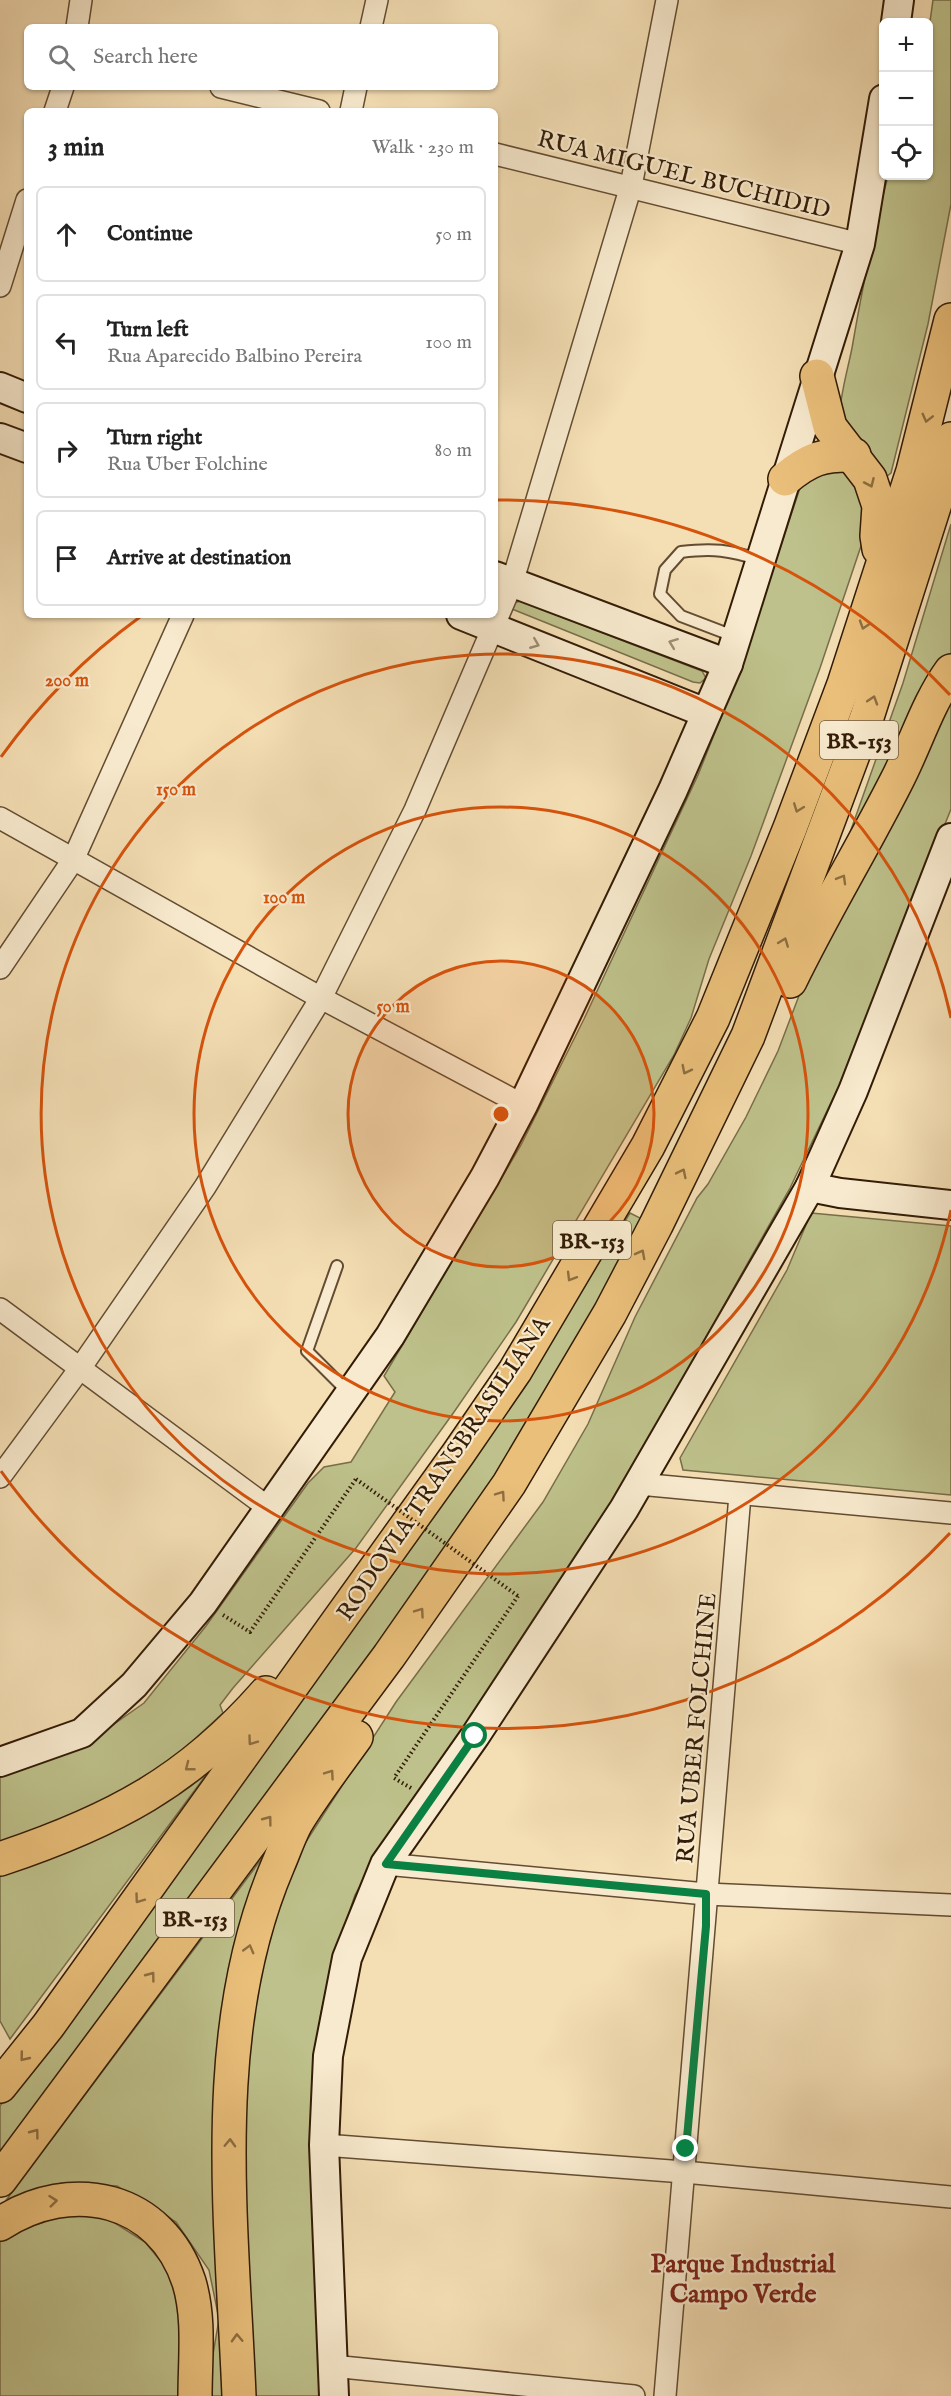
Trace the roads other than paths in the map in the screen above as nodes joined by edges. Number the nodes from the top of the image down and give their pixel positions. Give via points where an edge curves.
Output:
1 (81, 0) edge
2 (377, 0) edge
3 (667, 0) edge
4 (899, 0) edge
5 (897, 18) edge
6 (77, 24) edge
7 (371, 24) edge
8 (62, 90) edge
9 (233, 90) edge
10 (355, 90) edge
11 (56, 108) edge
12 (307, 108) edge
13 (352, 108) edge
14 (880, 126) edge
15 (498, 155) edge
16 (631, 186) junction
17 (24, 210) edge
18 (860, 244) junction
19 (0, 286) edge
20 (951, 320) edge
21 (817, 376) junction
22 (0, 387) edge
23 (24, 397) edge
24 (0, 438) edge
25 (951, 439) edge
26 (24, 447) edge
27 (854, 455) junction
28 (785, 479) junction
29 (760, 560) junction
30 (882, 569) junction
31 (504, 579) edge
32 (498, 604) edge
33 (182, 618) edge
34 (468, 618) edge
35 (494, 618) edge
36 (492, 628) junction
37 (736, 637) junction
38 (728, 664) junction
39 (950, 672) edge
40 (706, 712) junction
41 (0, 818) edge
42 (951, 838) edge
43 (73, 860) junction
44 (0, 968) edge
45 (321, 998) junction
46 (748, 1036) junction
47 (522, 1105) junction
48 (810, 1187) junction
49 (951, 1205) edge
50 (337, 1266) dead end
51 (0, 1309) edge
52 (81, 1368) junction
53 (349, 1393) junction
54 (0, 1477) edge
55 (639, 1484) junction
56 (740, 1495) junction
57 (270, 1509) junction
58 (951, 1513) edge
59 (323, 1642) junction
60 (389, 1656) junction
61 (2, 1761) edge
62 (0, 1859) edge
63 (386, 1864) junction
64 (706, 1894) junction
65 (951, 1905) edge
66 (0, 2086) edge
67 (324, 2145) junction
68 (684, 2172) junction
69 (0, 2180) edge
70 (951, 2197) edge
71 (0, 2224) edge
72 (332, 2366) junction
73 (195, 2396) edge
74 (239, 2396) edge
75 (334, 2396) edge
76 (634, 2396) edge
77 (665, 2396) edge

1 - 6 street
2 - 7 street
3 - 16 street
4 - 5 main road
8 - 11 street
9 - 12 street
10 - 13 street
14 - 18 main road
15 - 16 street, RUA MIGUEL BUCHIDID
16 - 18 street, RUA MIGUEL BUCHIDID
16 - 31 street
17 - 19 street
18 - 21 main road
20 -> 30 highway, RODOVIA TRANSBRASILIANA / BR-153 via 913,471
21 - 27 highway via 830,427
21 - 28 main road
22 - 23 main road
24 - 26 main road
46 -> 25 highway, BR-153 via 867,717 938,494
27 - 28 highway via 826,454 800,466
27 -> 30 highway via 870,479 879,506 877,536
28 - 29 main road
29 - 37 main road
29 - 37 lane via 707,548 681,552 665,570 660,594 681,616
30 -> 59 highway, RODOVIA TRANSBRASILIANA / BR-153 via 790,828 713,1018 648,1146 514,1371
31 - 32 street
38 -> 31 main road
33 - 43 street
34 - 36 main road
35 - 36 street
36 -> 40 main road
36 - 45 street via 415,810
37 - 38 main road
38 - 40 main road
46 -> 39 highway via 776,1011 821,915 875,823
40 - 47 main road via 673,790
41 - 43 street
42 - 48 main road via 853,1091
43 - 44 street
43 - 45 street
45 - 47 street
45 - 52 street via 205,1187
60 -> 46 highway, BR-153 via 509,1484 610,1313
47 - 53 main road via 485,1177 396,1326
48 - 49 main road
48 - 55 main road
50 - 53 lane via 307,1351
51 - 52 street
52 - 54 street
52 - 57 street
53 - 57 main road
55 - 56 street
55 - 63 main road via 475,1736
56 - 58 street
56 - 64 street, RUA UBER FOLCHINE via 712,1864
57 - 61 main road via 203,1603 134,1685 82,1733
59 -> 62 highway via 292,1663 249,1712 190,1767 126,1809 57,1840
59 -> 66 highway, RODOVIA TRANSBRASILIANA / BR-153 via 48,2026
69 -> 60 highway, BR-153
74 -> 60 highway via 230,2155 235,2029 244,1971 262,1902 295,1824 357,1736
63 - 64 street
63 - 67 main road via 347,1958 328,2056
64 - 65 street
64 - 68 street, RUA UBER FOLCHINE
67 - 68 street
67 - 72 main road
68 - 70 street
68 - 77 street, RUA UBER FOLCHINE
71 -> 73 highway via 43,2202 86,2198 124,2206 155,2225 175,2249 189,2283 196,2323
72 - 75 main road
72 - 76 street

